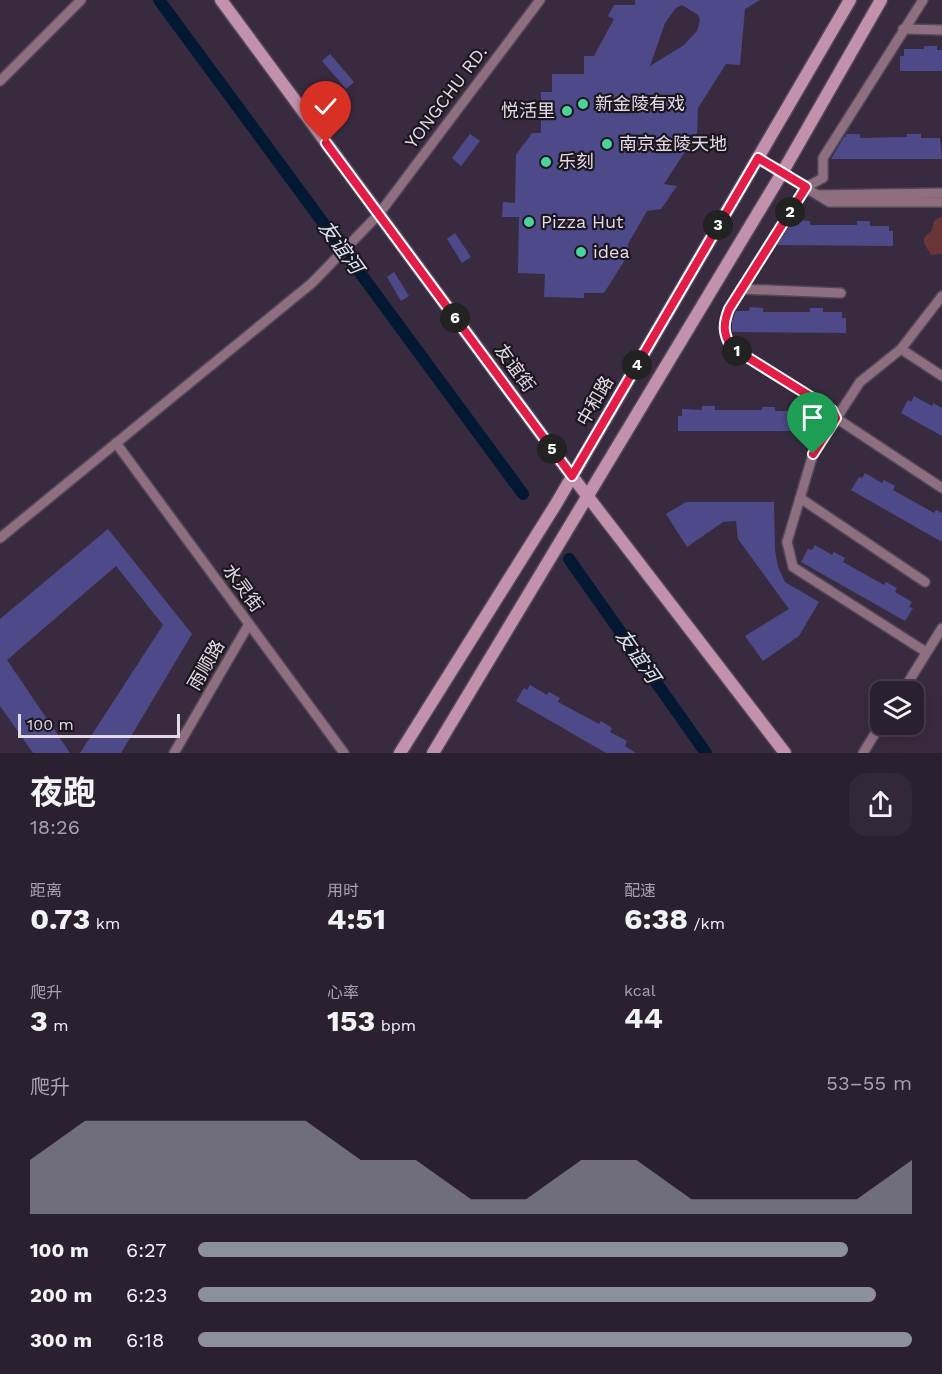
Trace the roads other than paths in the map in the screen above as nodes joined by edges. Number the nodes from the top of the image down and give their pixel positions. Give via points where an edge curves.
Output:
1 (81, 0) edge
2 (221, 0) edge
3 (540, 0) edge
4 (850, 0) edge
5 (881, 0) edge
6 (923, 0) edge
7 (903, 29) junction
8 (942, 30) edge
9 (0, 81) edge
10 (758, 158) junction
11 (782, 172) junction
12 (806, 187) junction
13 (942, 192) edge
14 (818, 195) junction
15 (942, 202) edge
16 (379, 214) junction
17 (741, 289) junction
18 (841, 293) dead end
19 (942, 296) edge
20 (901, 349) junction
21 (942, 376) edge
22 (836, 418) junction
23 (116, 443) junction
24 (572, 476) junction
25 (942, 488) edge
26 (586, 495) junction
27 (800, 498) junction
28 (0, 538) edge
29 (925, 582) dead end
30 (249, 624) junction
31 (942, 628) edge
32 (926, 652) junction
33 (909, 681) edge
34 (874, 735) edge
35 (174, 753) edge
36 (344, 753) edge
37 (400, 753) edge
38 (433, 753) edge
39 (785, 753) edge
40 (863, 753) edge

1 - 9 street
2 - 16 main road, 友谊街
3 - 16 street, YONGCHU RD.
4 - 10 main road, 中和路
5 - 11 main road
6 - 7 street
7 - 8 street
7 - 12 street via 823,158 823,178
10 - 11 street
10 - 24 main road, 中和路
11 - 12 street
11 - 26 main road
12 - 14 street
12 - 17 street
13 - 14 street
14 - 15 street via 829,202
16 - 23 street, YONGCHU RD. via 312,283
16 - 24 main road, 友谊街
17 - 18 street
17 - 22 street via 724,322 724,335 731,347 832,410
19 - 20 street
20 - 21 street
20 - 22 street via 860,382
22 - 25 street
22 - 27 street via 813,454
23 - 28 street, YONGCHU RD.
23 - 30 street, 水灵街
24 - 26 main road, 友谊街
24 - 37 main road, 中和路
26 - 38 main road
26 - 39 main road, 友谊街
27 - 29 street
27 - 32 street via 787,542 793,567
30 - 35 street, 雨顺路
30 - 36 street, 水灵街
31 - 32 street
32 - 33 street
34 - 40 street

